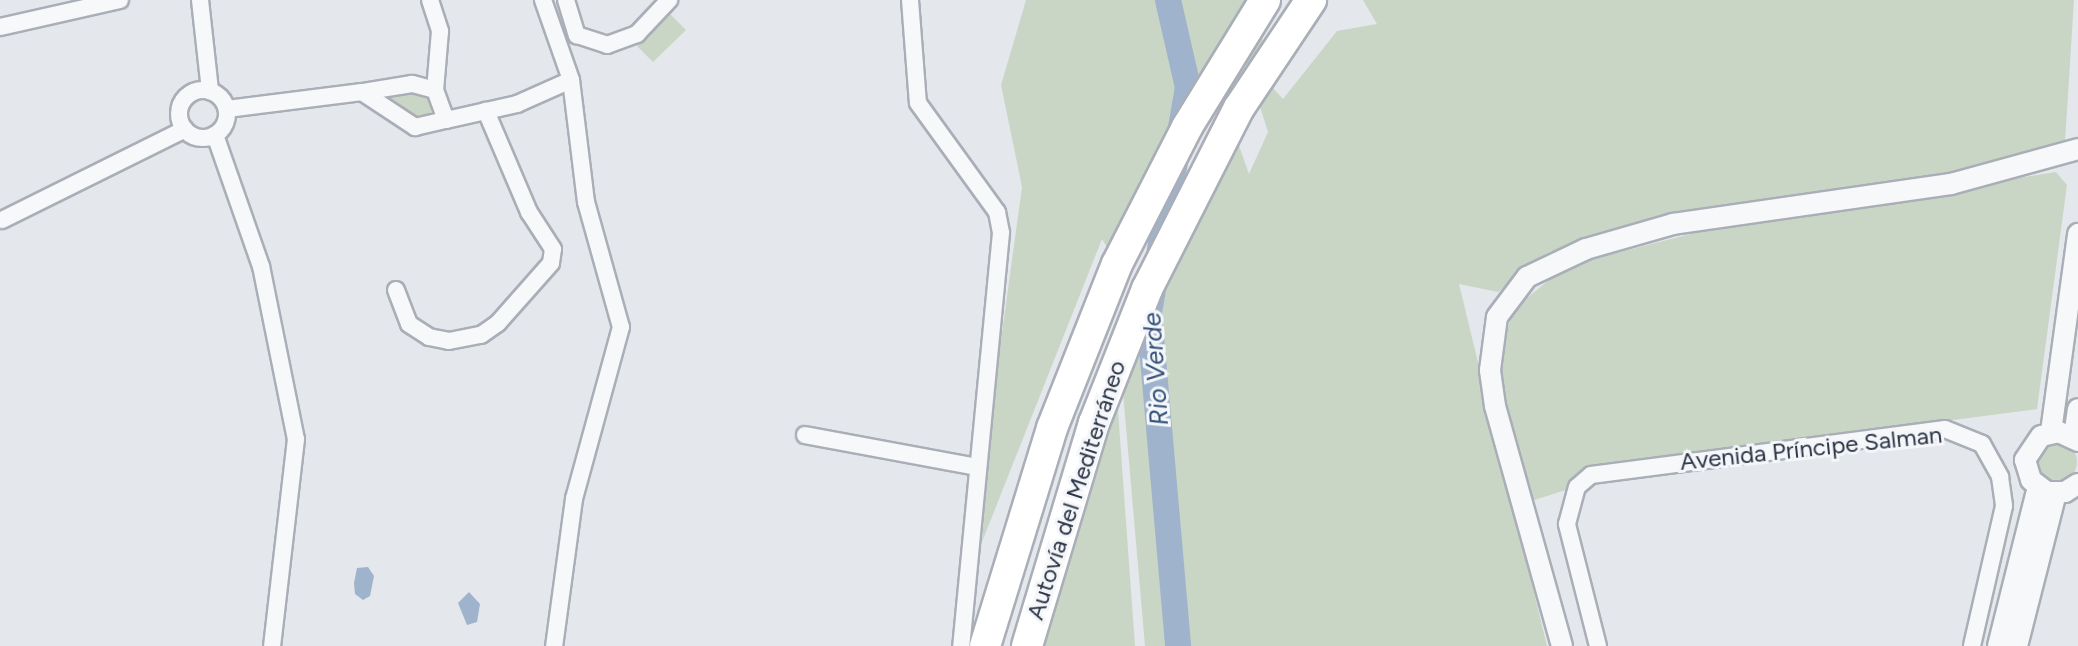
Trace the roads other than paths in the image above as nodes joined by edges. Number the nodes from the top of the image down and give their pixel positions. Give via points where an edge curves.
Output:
1 (120, 0) edge
2 (200, 0) edge
3 (430, 0) edge
4 (543, 0) edge
5 (566, 0) edge
6 (669, 0) edge
7 (910, 0) edge
8 (1265, 0) edge
9 (1311, 0) edge
10 (0, 27) edge
11 (571, 80) junction
12 (435, 90) junction
13 (210, 91) junction
14 (362, 92) junction
15 (227, 109) junction
16 (486, 111) junction
17 (446, 120) junction
18 (185, 129) junction
19 (215, 135) junction
20 (2078, 149) edge
21 (1, 219) edge
22 (2078, 234) edge
23 (396, 290) dead end
24 (2078, 409) edge
25 (2051, 432) junction
26 (805, 435) dead end
27 (2076, 439) edge
28 (978, 467) junction
29 (2078, 484) edge
30 (2047, 490) junction
31 (272, 646) edge
32 (554, 646) edge
33 (961, 646) edge
34 (985, 646) edge
35 (1027, 646) edge
36 (1562, 646) edge
37 (1598, 646) edge
38 (1972, 646) edge
39 (1998, 646) edge
40 (2017, 646) edge

1 - 10 street
2 - 13 street
3 - 12 street via 440,31
4 - 11 street
5 - 6 street via 577,35 607,45 637,34
7 - 28 street via 918,103 997,212 1001,233
8 - 34 highway, Autovía del Mediterráneo via 1159,177 1077,365 1052,428
9 - 35 highway, Autovía del Mediterráneo via 1275,51 1170,239 1094,423
11 - 16 street
11 - 32 street via 586,202 621,327 574,499
12 - 14 street via 412,84
12 - 17 street
13 - 15 street
13 - 18 street via 195,92 183,101 180,116
14 - 15 street
14 - 17 street via 415,127
15 - 19 street
16 - 17 street
16 - 23 street via 529,212 553,249 551,263 498,323 481,335 449,341 429,337 409,324
18 - 19 street via 197,137
18 - 21 street
19 - 31 street via 261,266 296,439
20 - 36 street via 1951,184 1673,224 1586,249 1527,277 1497,317 1490,370 1495,406
22 - 25 street
24 - 27 street
25 - 27 street
25 - 30 street via 2033,442 2025,460
26 - 28 street
28 - 33 street
29 - 30 street
30 - 39 street
30 - 40 street
37 - 38 street, Avenida Príncipe Salman via 1567,535 1577,487 1591,475 1945,429 1982,444 2000,477 2004,506

